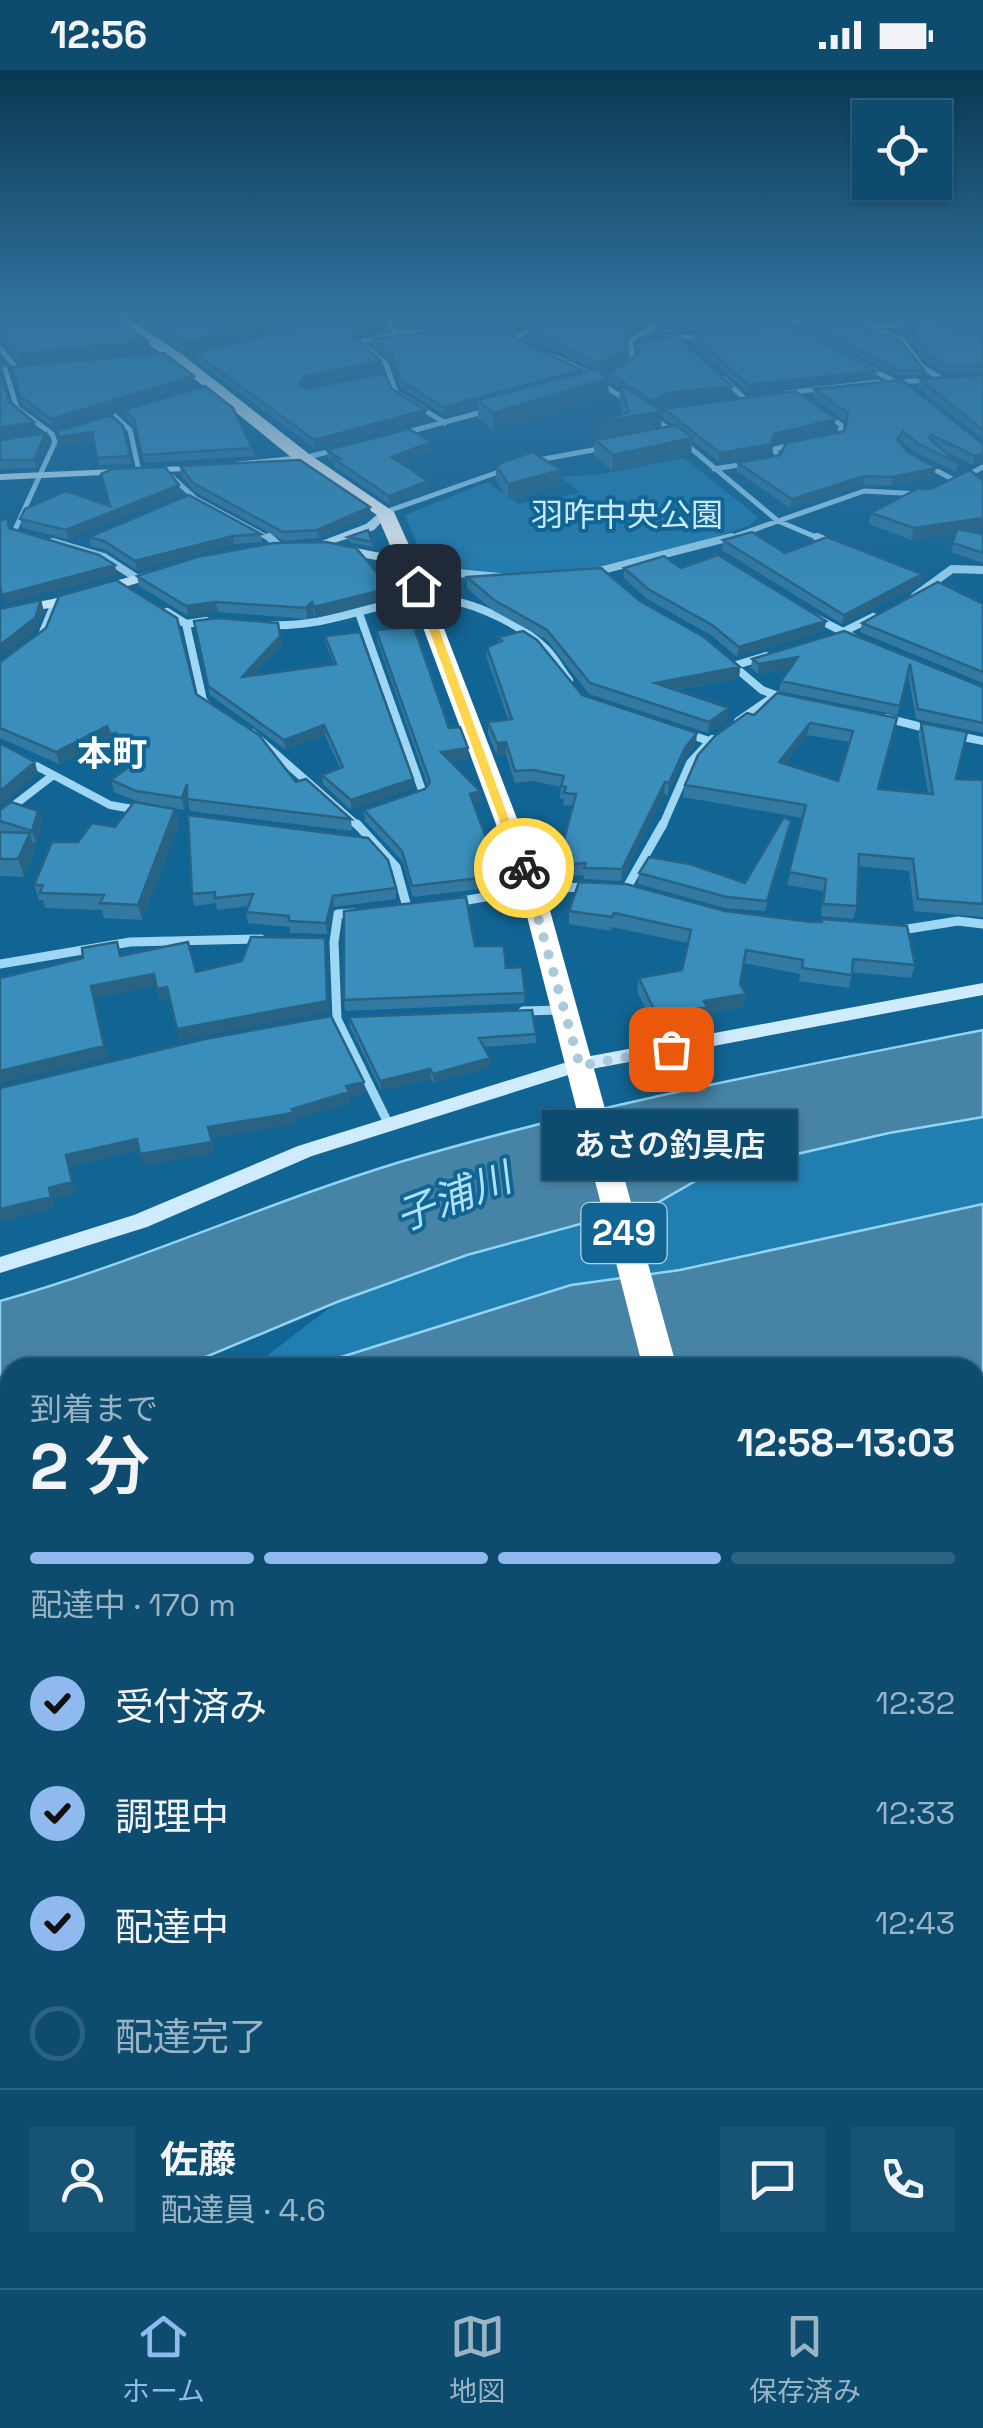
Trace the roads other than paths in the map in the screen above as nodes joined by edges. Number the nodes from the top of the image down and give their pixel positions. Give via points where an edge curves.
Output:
1 (32, 420) edge
2 (103, 420) edge
3 (118, 420) edge
4 (248, 420) edge
5 (439, 420) edge
6 (458, 420) edge
7 (658, 420) edge
8 (833, 420) edge
9 (949, 420) edge
10 (99, 421) edge
11 (445, 423) junction
12 (955, 424) edge
13 (67, 430) edge
14 (52, 434) junction
15 (400, 434) edge
16 (678, 434) junction
17 (34, 437) edge
18 (660, 437) edge
19 (821, 439) edge
20 (802, 442) edge
21 (342, 448) edge
22 (606, 448) edge
23 (303, 458) junction
24 (920, 462) edge
25 (983, 467) edge
26 (169, 469) junction
27 (714, 469) junction
28 (139, 471) junction
29 (42, 476) junction
30 (0, 477) edge
31 (956, 481) junction
32 (941, 487) edge
33 (926, 494) edge
34 (386, 512) junction
35 (778, 521) junction
36 (33, 536) edge
37 (87, 539) edge
38 (52, 541) edge
39 (70, 546) junction
40 (298, 547) edge
41 (703, 547) junction
42 (845, 548) edge
43 (282, 549) junction
44 (263, 551) edge
45 (718, 557) edge
46 (406, 562) junction
47 (172, 569) edge
48 (983, 570) edge
49 (587, 572) edge
50 (605, 572) junction
51 (514, 576) edge
52 (921, 578) edge
53 (138, 579) junction
54 (930, 580) junction
55 (618, 583) edge
56 (120, 584) junction
57 (137, 594) edge
58 (421, 598) junction
59 (906, 600) edge
60 (55, 602) junction
61 (153, 604) edge
62 (890, 608) edge
63 (0, 613) edge
64 (808, 614) edge
65 (360, 616) junction
66 (218, 620) edge
67 (186, 624) junction
68 (257, 624) edge
69 (842, 632) junction
70 (824, 638) edge
71 (860, 640) edge
72 (34, 643) edge
73 (720, 653) edge
74 (770, 654) edge
75 (733, 666) junction
76 (580, 696) edge
77 (773, 697) junction
78 (793, 700) edge
79 (868, 714) edge
80 (223, 715) edge
81 (237, 724) edge
82 (673, 729) edge
83 (982, 738) edge
84 (708, 741) junction
85 (13, 752) edge
86 (52, 776) junction
87 (405, 800) edge
88 (149, 812) edge
89 (369, 812) edge
90 (0, 816) edge
91 (352, 818) junction
92 (353, 839) edge
93 (372, 841) junction
94 (590, 887) edge
95 (608, 888) edge
96 (626, 889) junction
97 (532, 890) junction
98 (643, 893) edge
99 (444, 903) edge
100 (426, 905) edge
101 (407, 907) junction
102 (390, 909) edge
103 (373, 911) edge
104 (983, 924) edge
105 (881, 930) edge
106 (265, 940) edge
107 (316, 942) edge
108 (334, 942) junction
109 (0, 964) edge
110 (983, 989) edge
111 (566, 1010) junction
112 (510, 1012) edge
113 (356, 1018) edge
114 (337, 1019) junction
115 (318, 1022) edge
116 (580, 1066) junction
117 (390, 1125) junction
118 (0, 1265) edge
119 (657, 1358) edge

1 - 14 street
2 - 10 street
3 - 28 street via 130,430
4 - 23 highway
5 - 11 street
6 - 11 street
7 - 16 street
8 - 19 street via 840,435
9 - 12 street
11 - 15 street
13 - 14 street
14 - 17 street
14 - 29 street via 54,448
16 - 18 street
16 - 27 street
20 - 27 street via 775,450 778,458
21 - 23 street
22 - 34 street via 542,458
23 - 26 street
23 - 34 highway
24 - 31 street
25 - 31 street
26 - 28 street
26 - 43 street via 189,496 268,532
27 - 35 street
28 - 29 street
29 - 30 street
29 - 36 street via 14,532
31 - 32 street
33 - 35 street via 864,491
34 - 46 highway, 249
34 - 46 street via 370,527 314,545
35 - 41 street
35 - 42 street
37 - 39 street
38 - 39 street
39 - 53 street
40 - 43 street
41 - 45 street
41 - 50 street
43 - 44 street
46 - 51 street
46 - 58 highway, 249
47 - 53 street
48 - 54 street via 956,567
49 - 50 street
50 - 55 street
52 - 54 street
53 - 56 street
54 - 59 street
56 - 57 street
56 - 60 street
58 - 65 street
58 - 76 street via 451,600 517,628 548,652
58 - 97 highway, 249
60 - 63 street
60 - 72 street
61 - 67 street
62 - 69 street
64 - 69 street
65 - 68 street via 316,627
65 - 87 street via 423,793
66 - 67 street
67 - 80 street via 203,700
69 - 70 street
69 - 71 street
73 - 75 street
74 - 75 street
75 - 77 street
77 - 78 street
77 - 84 street
79 - 83 street
81 - 91 street
82 - 84 street
84 - 96 street via 690,763
85 - 86 street
86 - 88 street via 110,805
86 - 90 street
89 - 91 street
91 - 93 street
92 - 93 street
93 - 101 street via 396,867
94 - 97 street
95 - 96 street
96 - 98 street
97 - 99 street
97 - 111 highway, 249
100 - 101 street
101 - 102 street
103 - 108 street via 338,914
104 - 105 street
106 - 109 street via 146,939
107 - 108 street
108 - 114 street
110 - 116 street
111 - 112 street
111 - 116 highway, 249
113 - 114 street
114 - 115 street
114 - 117 street
116 - 117 street
116 - 119 highway, 249
117 - 118 street via 306,1152 140,1222

